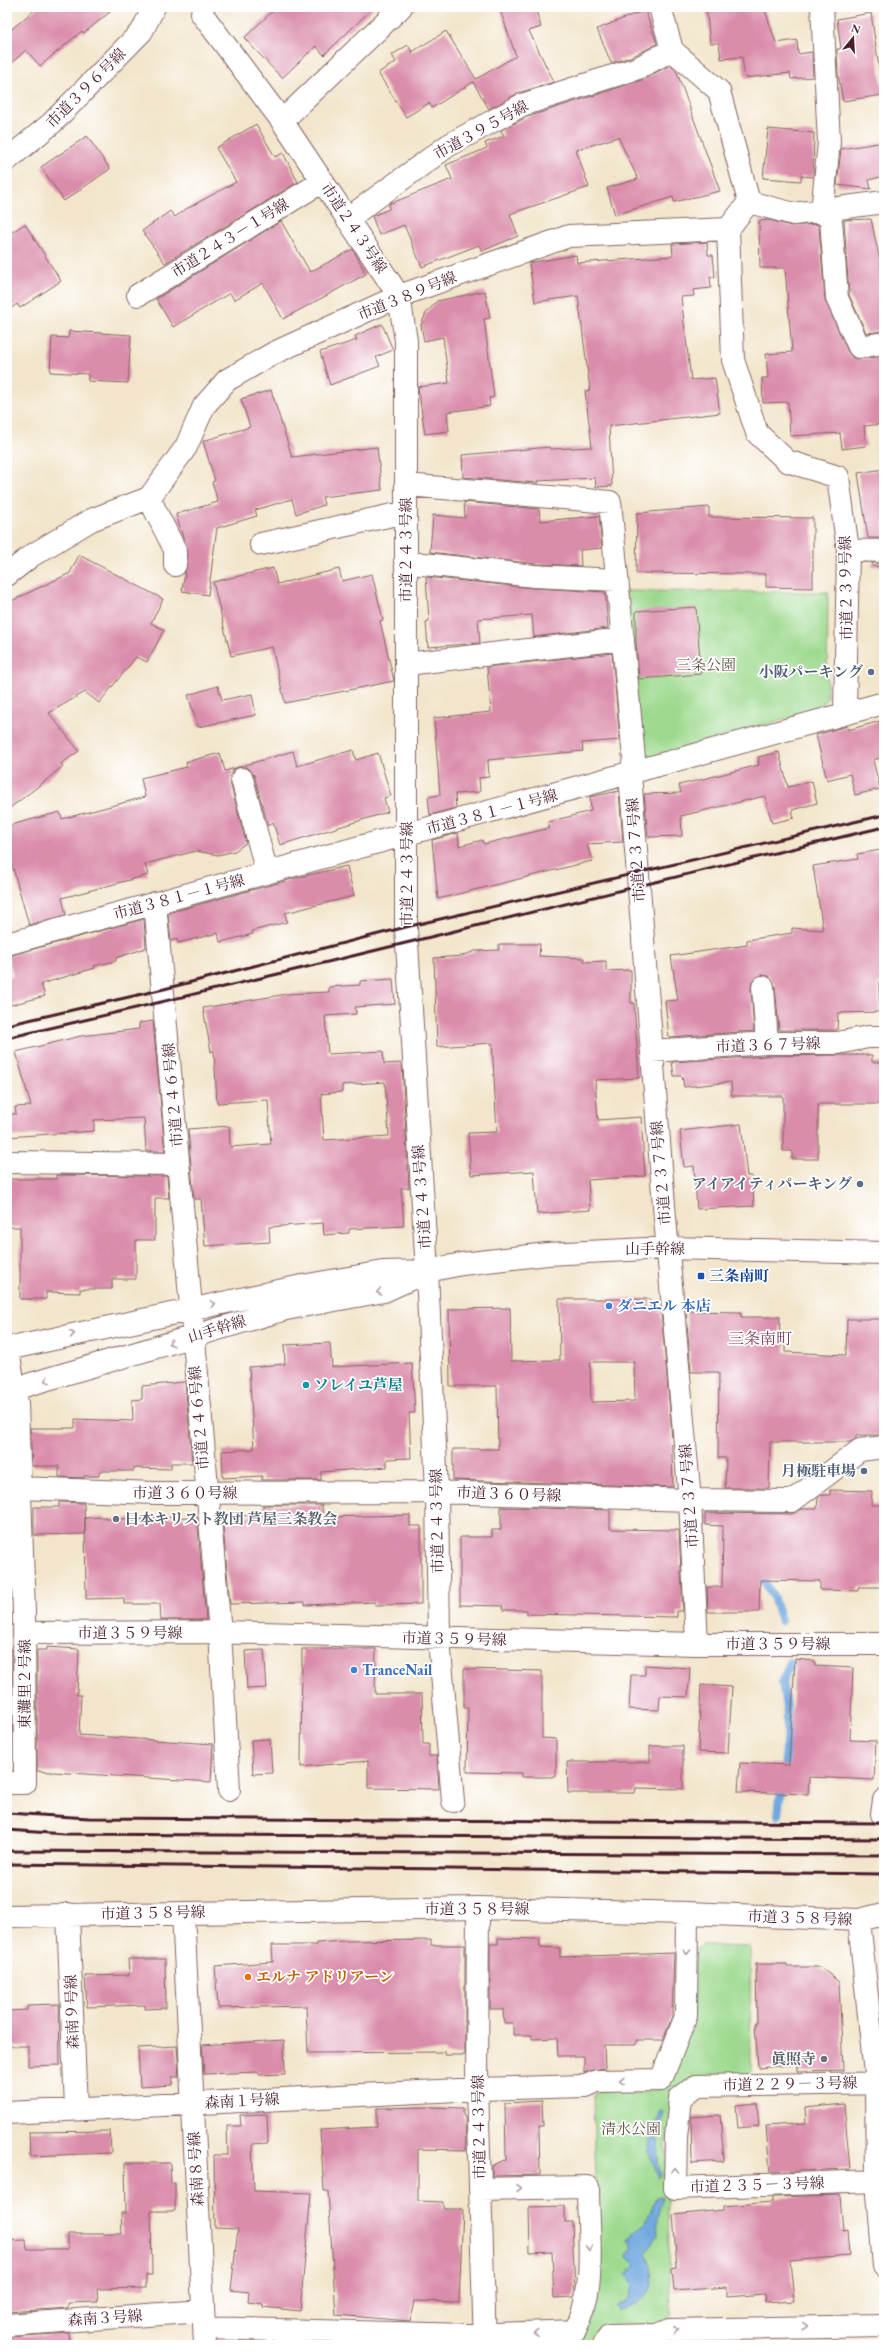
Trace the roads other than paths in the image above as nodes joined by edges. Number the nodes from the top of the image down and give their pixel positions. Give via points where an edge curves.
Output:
1 (154, 7) edge
2 (203, 7) edge
3 (401, 7) edge
4 (660, 7) edge
5 (822, 7) edge
6 (672, 50) junction
7 (282, 121) junction
8 (7, 160) edge
9 (323, 182) junction
10 (749, 202) junction
11 (884, 202) edge
12 (822, 212) junction
13 (347, 219) junction
14 (728, 229) junction
15 (138, 295) dead end
16 (399, 296) junction
17 (884, 343) edge
18 (406, 485) junction
19 (149, 498) junction
20 (406, 512) junction
21 (261, 544) dead end
22 (848, 550) junction
23 (884, 551) edge
24 (405, 562) junction
25 (175, 565) dead end
26 (7, 575) edge
27 (617, 580) junction
28 (623, 639) junction
29 (406, 664) junction
30 (884, 704) edge
31 (845, 713) junction
32 (630, 774) junction
33 (242, 779) dead end
34 (407, 835) junction
35 (267, 873) junction
36 (155, 903) junction
37 (7, 944) edge
38 (763, 987) dead end
39 (884, 1037) edge
40 (767, 1042) junction
41 (652, 1051) junction
42 (7, 1162) edge
43 (178, 1164) junction
44 (667, 1248) junction
45 (884, 1254) edge
46 (427, 1271) junction
47 (192, 1308) junction
48 (193, 1337) junction
49 (8, 1348) edge
50 (11, 1390) edge
51 (884, 1447) edge
52 (20, 1488) junction
53 (437, 1492) junction
54 (206, 1493) junction
55 (690, 1500) junction
56 (16, 1612) edge
57 (220, 1632) junction
58 (24, 1633) junction
59 (439, 1639) junction
60 (697, 1644) junction
61 (884, 1644) edge
62 (16, 1783) edge
63 (229, 1790) dead end
64 (453, 1801) dead end
65 (478, 1908) junction
66 (183, 1913) junction
67 (687, 1913) junction
68 (68, 1914) junction
69 (884, 1914) edge
70 (7, 1916) edge
71 (859, 1920) junction
72 (880, 2083) edge
73 (695, 2086) joint
74 (478, 2089) junction
75 (193, 2104) junction
76 (76, 2109) junction
77 (7, 2113) edge
78 (877, 2180) junction
79 (480, 2189) junction
80 (884, 2266) edge
81 (7, 2325) edge
82 (884, 2326) edge
83 (204, 2328) edge
84 (485, 2340) edge
85 (606, 2341) edge

1 - 8 street, 市道３９６号線 via 142,31 52,123
2 - 7 street, 市道２４３号線 via 202,14
3 - 7 street
4 - 6 street
5 - 12 street via 829,142
6 - 10 street via 719,91
6 - 13 street, 市道３９５号線 via 638,68 522,105 449,145
7 - 9 street, 市道２４３号線
9 - 13 street, 市道２４３号線
9 - 15 street, 市道２４３－１号線
10 - 12 street via 794,214
10 - 14 street
11 - 12 street
12 - 17 street via 831,220 837,298 859,347
13 - 16 street, 市道２４３号線
14 - 16 street, 市道３８９号線 via 569,236
14 - 22 street, 市道２３９号線 via 733,360 757,433 787,461 838,477
16 - 18 street, 市道２４３号線 via 406,341
16 - 19 street, 市道３８９号線 via 274,353 227,380 204,406 186,447
18 - 20 street, 市道２４３号線
18 - 27 street, 市道２３７号線 via 610,502
19 - 25 street via 175,550
19 - 26 street via 91,520 31,556
20 - 21 street
20 - 24 street, 市道２４３号線
22 - 23 street
22 - 31 street, 市道２３９号線
24 - 27 street via 534,576
24 - 29 street, 市道２４３号線
27 - 28 street, 市道２３７号線
28 - 29 street
28 - 32 street, 市道２３７号線 via 634,759
29 - 34 street, 市道２４３号線
30 - 31 street, 市道３８１－１号線
31 - 32 street, 市道３８１－１号線
32 - 34 street, 市道３８１－１号線
32 - 41 street, 市道２３７号線
33 - 35 street
34 - 35 street, 市道３８１－１号線
34 - 46 street, 市道２４３号線 via 407,942
35 - 36 street, 市道３８１－１号線
36 - 37 street, 市道３８１－１号線
36 - 43 street, 市道２４６号線
38 - 40 street
39 - 40 street, 市道３６７号線 via 868,1037 838,1043
40 - 41 street, 市道３６７号線
41 - 44 street, 市道２３７号線
42 - 43 street
43 - 47 street, 市道２４６号線 via 187,1285
44 - 45 street, 山手幹線
44 - 46 street, 山手幹線 via 547,1254 462,1264
44 - 55 street, 市道２３７号線
47 -> 46 street, 山手幹線 via 384,1272
46 -> 48 street, 山手幹線 via 384,1291 286,1309
46 - 53 street, 市道２４３号線
47 - 48 street, 市道２４６号線
49 -> 47 street, 山手幹線
48 -> 50 street, 山手幹線
48 - 54 street, 市道２４６号線
49 - 50 street, 東灘里２号線
50 - 52 street, 東灘里２号線
51 - 55 street, 市道３６０号線 via 860,1450 792,1501
52 - 54 street, 市道３６０号線 via 155,1494
52 - 56 street, 東灘里２号線
53 - 54 street, 市道３６０号線
53 - 55 street, 市道３６０号線
53 - 59 street, 市道２４３号線
54 - 57 street, 市道２４６号線
55 - 60 street, 市道２３７号線
56 - 58 street, 東灘里２号線
57 - 58 street, 市道３５９号線
57 - 59 street, 市道３５９号線
57 - 63 street, 市道２４６号線
58 - 62 street, 東灘里２号線
59 - 60 street, 市道３５９号線
59 - 64 street, 市道２４３号線
60 - 61 street, 市道３５９号線
65 - 66 street, 市道３５８号線
65 - 67 street, 市道３５８号線
65 - 74 street, 市道２４３号線
66 - 68 street, 市道３５８号線
66 - 75 street, 森南８号線
67 - 71 street, 市道３５８号線
67 -> 74 street via 686,2016 661,2080 597,2081 586,2086
68 - 70 street, 市道３５８号線
68 - 76 street, 森南９号線
69 - 71 street, 市道３５８号線
71 - 72 street
72 - 73 street, 市道２２９－３号線
72 - 78 street
78 -> 73 street, 市道２３５－３号線 via 675,2188 680,2098
74 - 75 street, 森南１号線
74 - 79 street, 市道２４３号線
75 - 76 street, 森南１号線
75 - 83 street, 森南８号線
76 - 77 street, 森南１号線
78 - 80 street
79 - 84 street, 市道２４３号線
79 -> 84 street, 森南３号線 via 588,2187 589,2288 584,2314 575,2331
81 - 83 street, 森南３号線
85 -> 82 street via 657,2335 669,2330
83 - 84 street, 森南３号線

